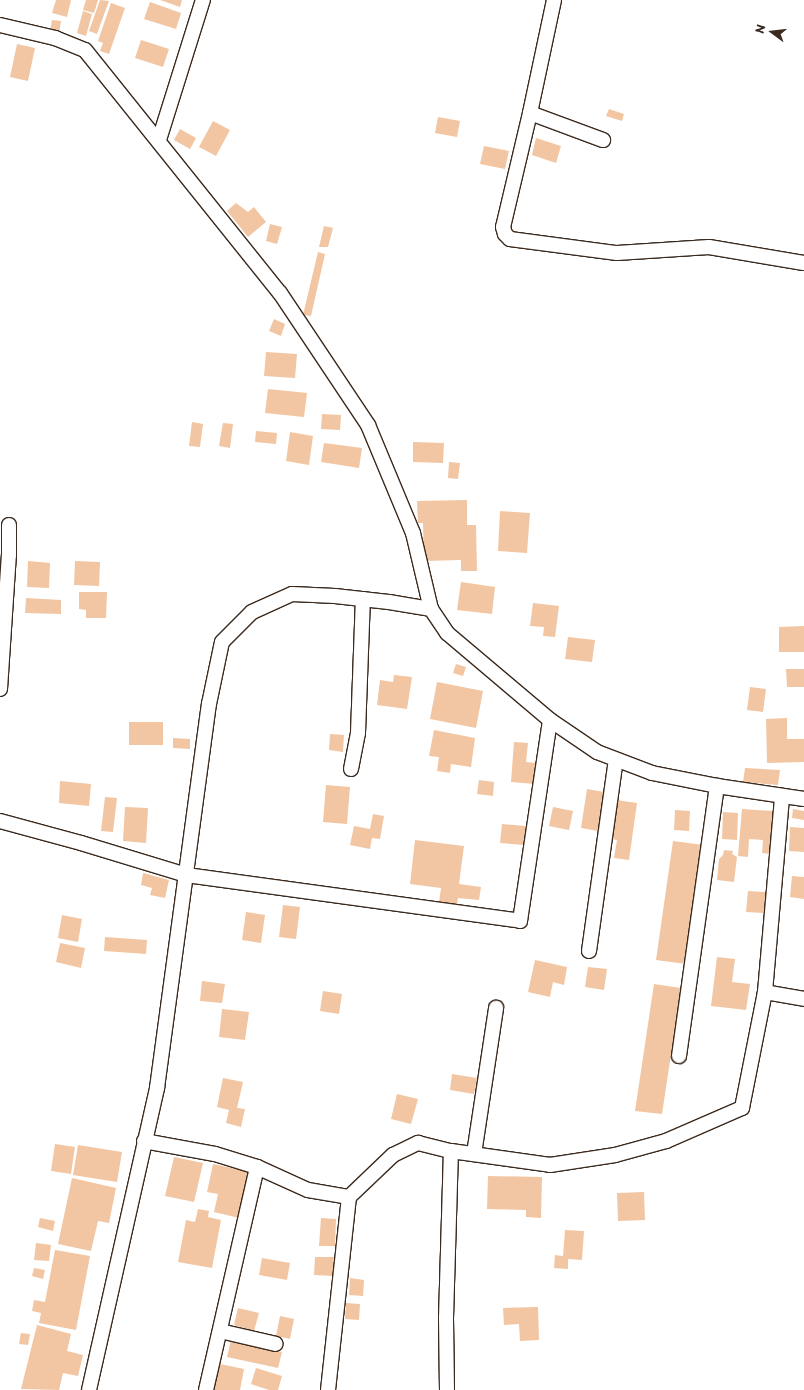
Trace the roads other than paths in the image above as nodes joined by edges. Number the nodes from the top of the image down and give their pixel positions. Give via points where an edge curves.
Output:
1 (203, 0) edge
2 (554, 0) edge
3 (0, 25) edge
4 (530, 113) junction
5 (159, 140) junction
6 (603, 140) dead end
7 (804, 263) edge
8 (9, 525) dead end
9 (5, 555) edge
10 (363, 599) junction
11 (431, 609) junction
12 (2, 653) edge
13 (0, 689) edge
14 (550, 720) junction
15 (616, 760) junction
16 (351, 769) dead end
17 (716, 786) junction
18 (782, 796) junction
19 (804, 799) edge
20 (0, 821) edge
21 (186, 875) junction
22 (589, 951) dead end
23 (765, 992) junction
24 (804, 999) edge
25 (496, 1008) dead end
26 (679, 1056) dead end
27 (144, 1141) junction
28 (451, 1151) junction
29 (474, 1154) junction
30 (257, 1167) junction
31 (350, 1197) junction
32 (220, 1331) junction
33 (276, 1344) dead end
34 (88, 1390) edge
35 (206, 1390) edge
36 (328, 1390) edge
37 (447, 1390) edge

1 - 5 street
2 - 4 street
3 - 5 street via 55,38 85,50
4 - 6 street
4 - 7 street via 503,227 510,239 617,253 709,247
5 - 11 street via 280,293 368,425 413,533
8 - 9 street
9 - 12 street
10 - 11 street
10 - 16 street via 358,733
10 - 21 street via 292,594 252,612 222,642 209,704
11 - 14 street via 447,633
12 - 13 street
14 - 15 street via 598,752
14 - 21 street via 520,921
15 - 17 street via 652,773
15 - 22 street
17 - 18 street
17 - 26 street
18 - 19 street
18 - 23 street
20 - 21 street
21 - 27 street via 157,1088
23 - 24 street
23 - 29 street via 742,1108 666,1141 615,1155 550,1165
25 - 29 street
27 - 30 street via 214,1154
27 - 34 street
28 - 29 street
28 - 31 street via 418,1143 393,1155
28 - 37 street via 446,1318
30 - 31 street via 308,1190
30 - 32 street
31 - 36 street
32 - 33 street
32 - 35 street

